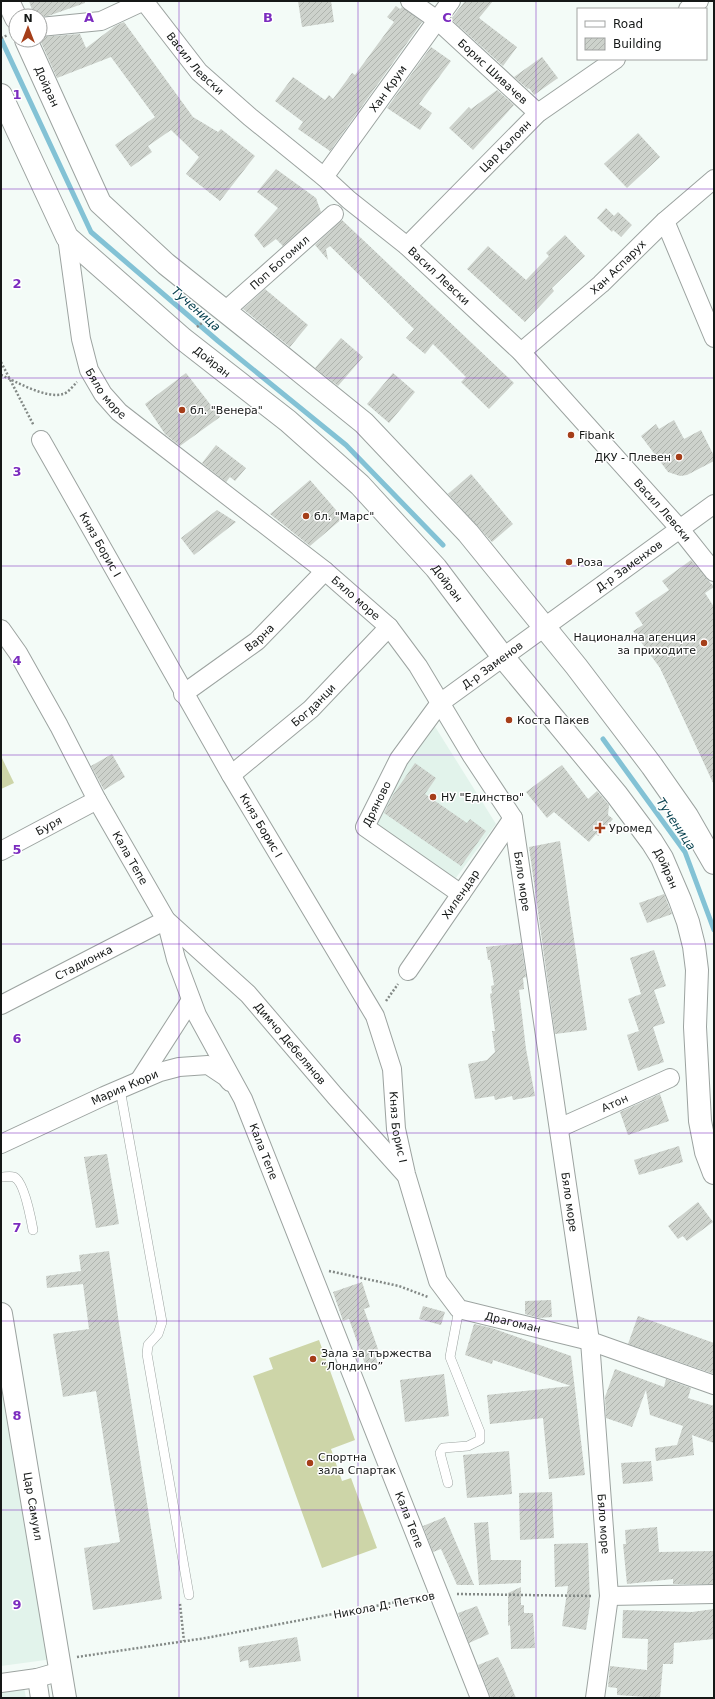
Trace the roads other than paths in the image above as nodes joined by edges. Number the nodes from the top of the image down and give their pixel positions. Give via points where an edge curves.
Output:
1 (144, 1) edge
2 (410, 1) edge
3 (451, 1) edge
4 (699, 1) edge
5 (689, 8) edge
6 (437, 20) junction
7 (48, 26) edge
8 (30, 48) edge
9 (615, 60) edge
10 (1, 95) edge
11 (538, 113) junction
12 (324, 177) junction
13 (714, 179) edge
14 (334, 214) dead end
15 (665, 221) junction
16 (67, 237) junction
17 (407, 246) junction
18 (218, 313) junction
19 (714, 338) edge
20 (521, 352) junction
21 (41, 440) road end
22 (714, 504) edge
23 (679, 528) junction
24 (325, 572) junction
25 (714, 572) edge
26 (389, 627) junction
27 (544, 627) junction
28 (1, 629) edge
29 (503, 657) junction
30 (183, 694) junction
31 (440, 703) junction
32 (231, 775) junction
33 (97, 800) junction
34 (513, 818) junction
35 (1, 851) edge
36 (714, 861) edge
37 (461, 894) junction
38 (166, 920) junction
39 (408, 971) road end
40 (191, 1000) junction
41 (1, 1004) edge
42 (670, 1078) dead end
43 (139, 1081) junction
44 (120, 1089) junction
45 (243, 1099) junction
46 (558, 1128) junction
47 (1, 1144) edge
48 (714, 1173) edge
49 (406, 1174) junction
50 (1, 1177) edge
51 (33, 1230) dead end
52 (459, 1309) junction
53 (1, 1314) edge
54 (590, 1341) junction
55 (714, 1385) edge
56 (448, 1483) dead end
57 (714, 1594) edge
58 (189, 1595) road end
59 (609, 1596) junction
60 (60, 1666) junction
61 (37, 1678) junction
62 (1, 1682) edge
63 (40, 1698) edge
64 (65, 1698) edge
65 (480, 1698) edge
66 (595, 1698) edge

1 - 7 street via 100,21
1 - 12 street, Васил Левски via 199,72
2 - 6 street, Борис Шивачев
3 - 6 street, Хан Крум
4 - 5 street
6 - 11 street, Борис Шивачев
6 - 12 street, Хан Крум
8 - 18 main road, Дойран via 100,203
9 - 11 street, Цар Калоян
10 - 16 main road, Дойран
11 - 17 street, Цар Калоян
12 - 17 street, Васил Левски
13 - 15 street, Хан Аспарух
14 - 18 street, Поп Богомил
15 - 19 street
15 - 20 street, Хан Аспарух via 601,284
16 - 24 street, Бяло море via 81,339 89,370 103,394 136,426
16 - 29 main road, Дойран via 183,339 288,421 360,485 436,568
17 - 20 street, Васил Левски
18 - 27 main road, Дойран via 364,423 468,534
20 - 23 street, Васил Левски
21 - 30 street, Княз Борис I
22 - 23 street, Д-р Заменхов
23 - 25 street, Васил Левски
23 - 27 street, Д-р Заменхов
24 - 26 street, Бяло море
24 - 30 street, Варна via 257,640
26 - 31 street, Бяло море via 418,666
26 - 32 street, Богданци via 311,709
27 - 29 street, Д-р Заменов
27 - 36 main road, Дойран via 657,773 688,816
28 - 33 street, Кала Тепе via 22,659
29 - 31 street, Д-р Заменов
29 - 48 main road, Дойран via 617,795 652,842 662,858 680,900 694,946 697,970 695,1027 700,1121 706,1152
30 - 32 street, Княз Борис I
31 - 34 street, Бяло море
31 - 37 street, Дряново via 399,759 365,828
32 - 49 street, Княз Борис I via 375,1016 392,1069 396,1129
33 - 35 street, Буря
33 - 38 street, Кала Тепе
34 - 37 street, Хилендар
34 - 46 street, Бяло море
37 - 39 street, Хилендар
38 - 40 street, Кала Тепе via 176,959
38 - 41 street, Стадионка
38 - 49 street, Димчо Дебелянов via 248,994
40 - 43 street
40 - 45 street, Кала Тепе via 196,1015
42 - 46 street, Атон
43 - 44 street, Мария Кюри
43 - 45 street, Мария Кюри via 179,1067 208,1065 226,1077
44 - 47 street, Мария Кюри
44 - 58 lane via 162,1322 158,1334 148,1345 147,1354
45 - 65 street, Кала Тепе
46 - 54 street, Бяло море
49 - 52 street, Княз Борис I via 438,1281
50 - 51 lane via 15,1178 19,1182
52 - 54 street, Драгоман
52 - 56 lane via 450,1357 480,1432 480,1440 468,1446 443,1448 440,1453
53 - 60 main road, Цар Самуил
54 - 55 street, Драгоман
54 - 59 street, Бяло море
57 - 59 street
59 - 66 street, Бяло море
60 - 61 street
60 - 64 main road, Цар Самуил
61 - 62 street
61 - 63 street

